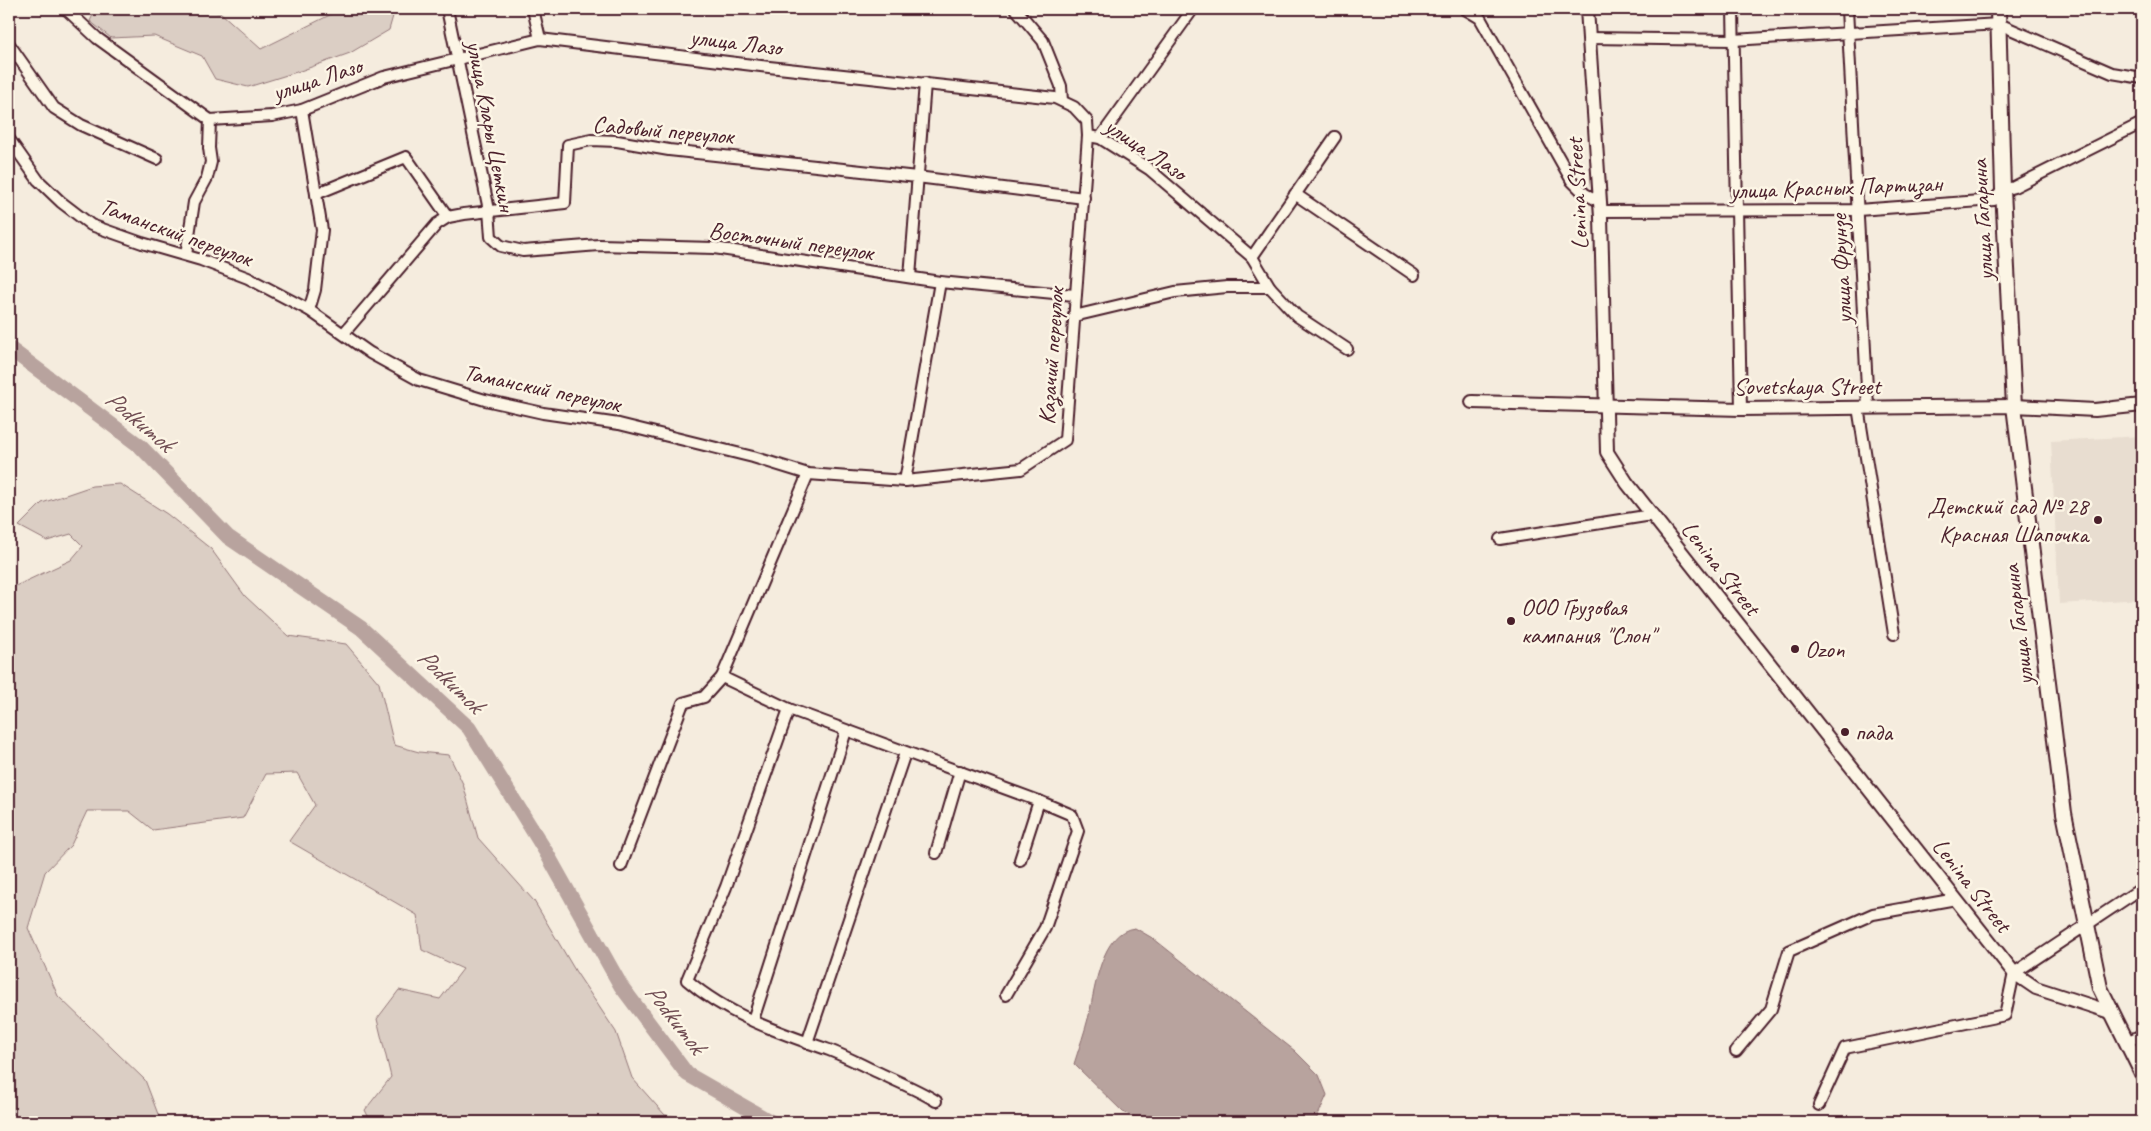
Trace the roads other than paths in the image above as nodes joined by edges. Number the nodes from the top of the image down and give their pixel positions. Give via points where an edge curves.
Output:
1 (66, 9) edge
2 (447, 9) edge
3 (533, 9) edge
4 (1016, 9) edge
5 (1193, 9) edge
6 (1465, 9) edge
7 (1587, 9) edge
8 (1732, 9) edge
9 (1847, 9) edge
10 (1998, 9) edge
11 (1999, 24) junction
12 (1848, 33) junction
13 (540, 38) junction
14 (1589, 38) junction
15 (1733, 40) junction
16 (9, 44) edge
17 (458, 58) junction
18 (2142, 78) edge
19 (925, 84) junction
20 (1062, 101) junction
21 (302, 110) junction
22 (210, 120) junction
23 (2142, 123) edge
24 (1088, 136) junction
25 (1335, 137) dead end
26 (1100, 138) junction
27 (9, 139) edge
28 (157, 159) dead end
29 (917, 177) junction
30 (2002, 190) junction
31 (316, 194) junction
32 (1295, 194) junction
33 (1084, 198) junction
34 (1600, 206) junction
35 (489, 210) junction
36 (1737, 210) junction
37 (1858, 210) junction
38 (448, 218) junction
39 (501, 246) joint
40 (186, 255) junction
41 (1252, 257) junction
42 (1414, 275) dead end
43 (910, 277) junction
44 (940, 282) junction
45 (1270, 287) junction
46 (1074, 295) junction
47 (309, 310) junction
48 (1074, 316) junction
49 (344, 333) junction
50 (1347, 349) dead end
51 (1472, 402) dead end
52 (1606, 405) junction
53 (2142, 405) edge
54 (2014, 406) junction
55 (1863, 407) junction
56 (1741, 409) junction
57 (808, 474) junction
58 (905, 481) junction
59 (1652, 515) junction
60 (1500, 540) dead end
61 (1894, 634) dead end
62 (722, 677) junction
63 (789, 709) junction
64 (846, 730) junction
65 (905, 752) junction
66 (960, 771) junction
67 (1039, 800) junction
68 (936, 854) dead end
69 (1020, 860) dead end
70 (621, 866) dead end
71 (2142, 888) edge
72 (1956, 899) junction
73 (2087, 923) junction
74 (2014, 973) junction
75 (1006, 995) dead end
76 (2110, 1012) junction
77 (753, 1020) junction
78 (2142, 1035) edge
79 (2126, 1042) junction
80 (806, 1043) junction
81 (1736, 1051) dead end
82 (2142, 1073) edge
83 (936, 1101) dead end
84 (1819, 1105) dead end

1 - 22 street via 97,38
2 - 17 street, улица Клары Цеткин
3 - 13 street
4 - 20 street via 1042,41 1060,86
5 - 26 street
6 - 34 street via 1480,18 1572,181
7 - 14 street, Lenina Street
8 - 15 street
9 - 12 street, улица Фрунзе
10 - 11 main road, улица Гагарина
11 - 12 street
11 - 18 street via 2112,74
11 - 30 main road, улица Гагарина
12 - 15 street
12 - 37 street, улица Фрунзе
13 - 17 street, улица Лазо
13 - 19 street, улица Лазо
14 - 15 street
14 - 34 street, Lenina Street
15 - 36 street
16 - 28 street via 54,108 81,125
17 - 21 street, улица Лазо via 384,77
17 - 35 street, улица Клары Цеткин
19 - 20 street, улица Лазо via 1044,96
19 - 29 street
20 - 24 street, улица Лазо via 1088,121
21 - 22 street, улица Лазо via 272,116
21 - 31 street
22 - 40 street via 211,162 194,202
23 - 30 street, улица Красных Партизан
24 - 26 street, улица Лазо
24 - 33 street, Казачий переулок
25 - 32 street
26 - 41 street, улица Лазо via 1149,170
27 - 40 street, Таманский переулок via 38,180 91,225
29 - 33 street, Садовый переулок
29 - 35 street, Садовый переулок via 591,140 568,146 565,203
29 - 43 street
30 - 37 street, улица Красных Партизан via 1994,200
30 - 54 main road, улица Гагарина
31 - 38 street via 406,157
31 - 47 street via 322,230 315,290
32 - 41 street
32 - 42 street
33 - 46 street, Казачий переулок
34 - 36 street, улица Красных Партизан
34 - 52 street, Lenina Street
35 - 38 street, Садовый переулок
35 - 39 street, улица Клары Цеткин via 491,237
36 - 37 street, улица Красных Партизан
36 - 56 street
37 - 55 street, улица Фрунзе
38 - 49 street, Садовый переулок via 438,224
39 - 43 street, Восточный переулок via 523,250 598,245 714,248
40 - 47 street, Таманский переулок via 248,278
41 - 45 street, улица Лазо
43 - 44 street, Восточный переулок
44 - 46 street, Восточный переулок
44 - 58 street
45 - 48 street via 1175,292
45 - 50 street, улица Лазо via 1297,316
46 - 48 street, Казачий переулок
47 - 49 street, Таманский переулок
48 - 58 street, Казачий переулок via 1065,440 1021,469
49 - 57 street, Таманский переулок via 370,353 419,380 543,413 619,424
51 - 52 street, Sovetskaya Street
52 - 56 street, Sovetskaya Street
52 - 59 street, Lenina Street via 1607,452
53 - 54 street, Sovetskaya Street via 2096,410
54 - 55 street, Sovetskaya Street
54 - 73 main road, улица Гагарина via 2064,812
55 - 56 street, Sovetskaya Street
55 - 61 street, улица Фрунзе
57 - 58 street, Таманский переулок
57 - 62 street
59 - 60 street
59 - 72 street, Lenina Street
62 - 63 street
62 - 70 street via 704,698 683,703
63 - 64 street
63 - 77 street via 726,887 687,980 702,994
64 - 65 street
64 - 77 street
65 - 66 street
65 - 80 street
66 - 67 street
66 - 68 street
67 - 69 street
67 - 75 street via 1072,815 1078,832 1045,928
71 - 73 street
72 - 74 street, Lenina Street
72 - 81 street via 1873,914 1789,951 1771,1009
73 - 74 street
73 - 76 main road, улица Гагарина via 2100,988
74 - 76 street, Lenina Street via 2036,988
74 - 84 street via 2005,1015 1845,1048
76 - 79 main road, улица Гагарина
77 - 80 street
78 - 79 street
79 - 82 main road, улица Гагарина
80 - 83 street via 831,1051

